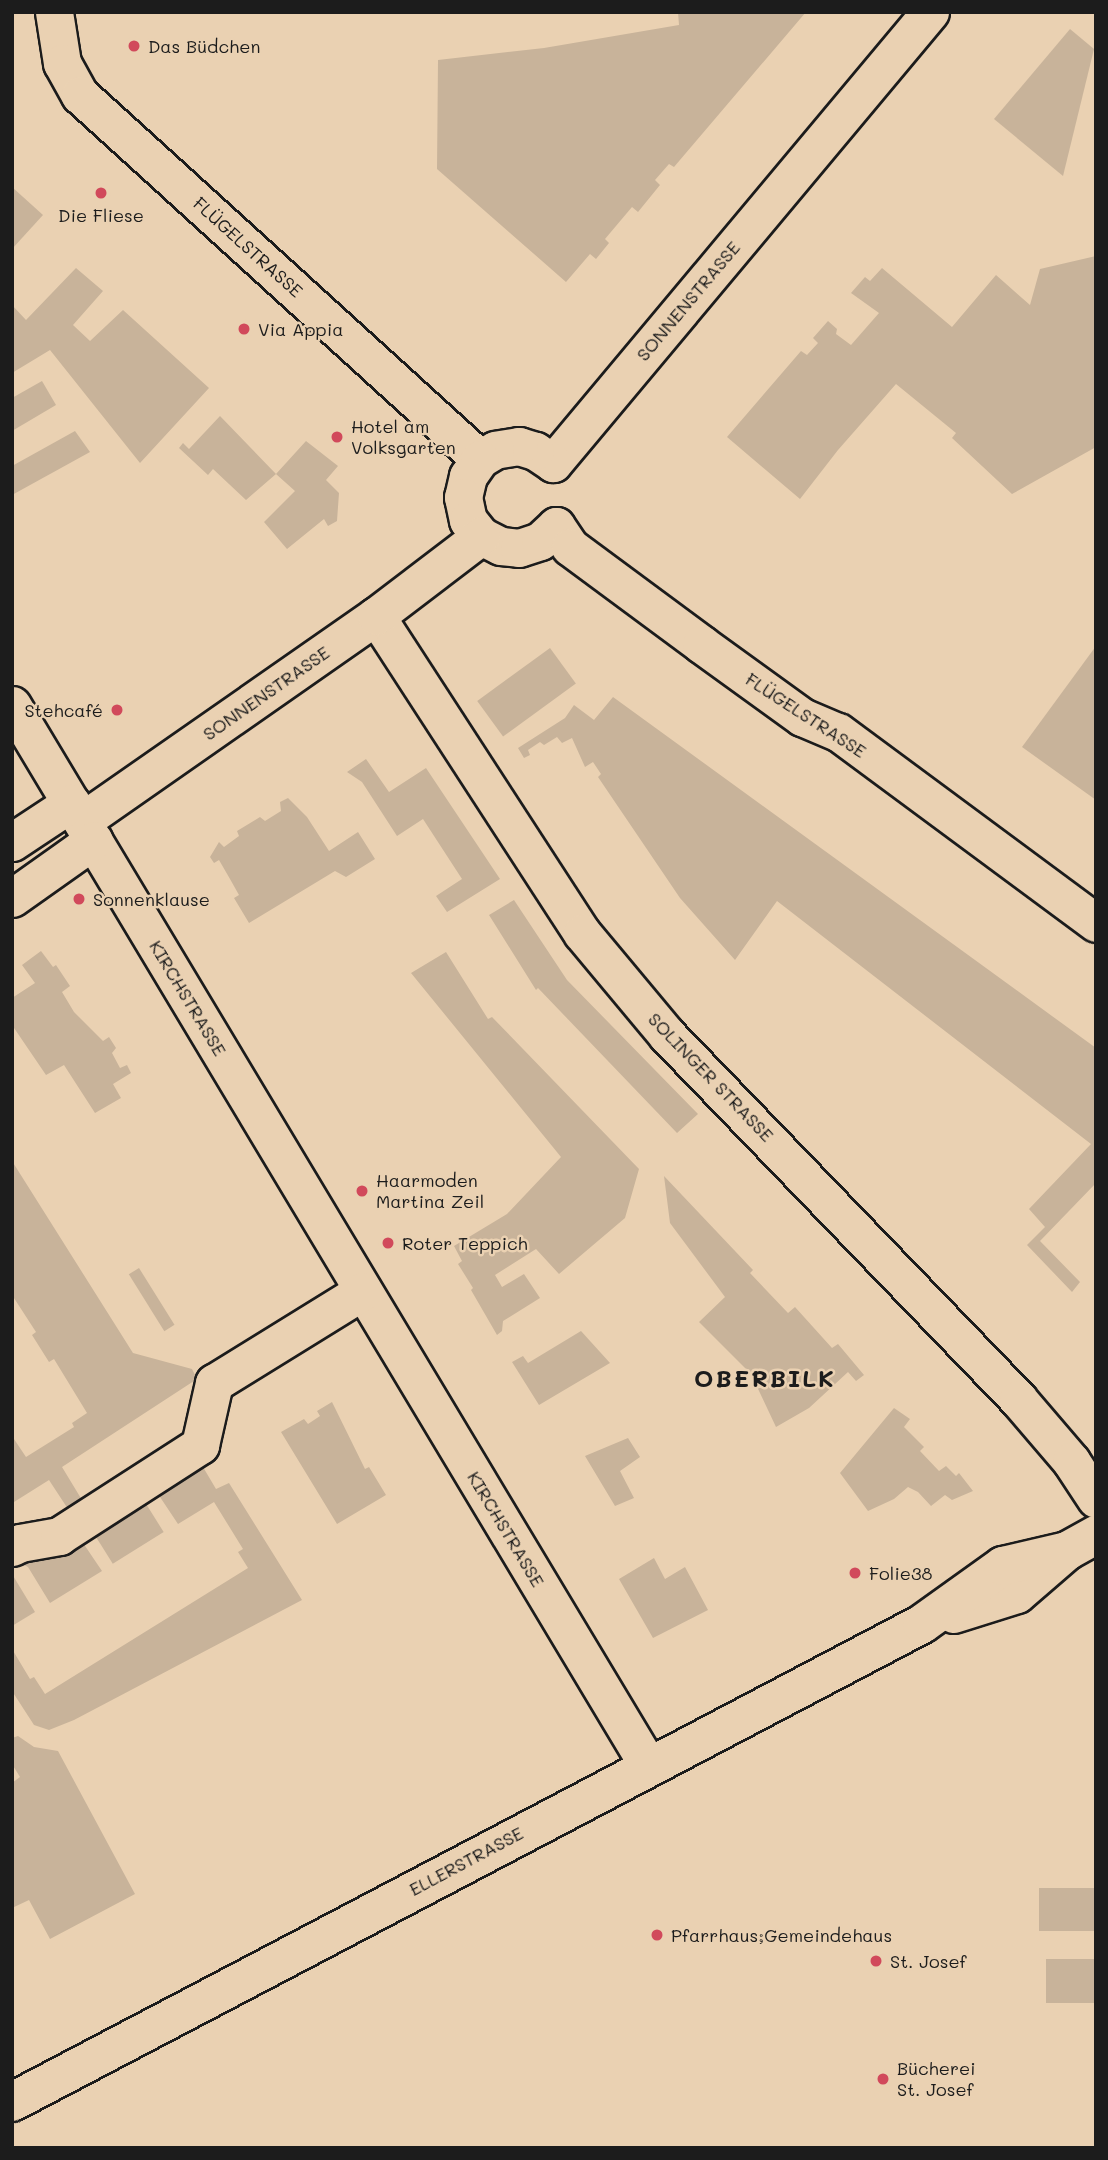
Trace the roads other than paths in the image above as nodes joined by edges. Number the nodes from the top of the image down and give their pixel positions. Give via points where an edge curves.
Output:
1 (54, 12) edge
2 (930, 12) edge
3 (480, 459) junction
4 (481, 536) junction
5 (376, 616) junction
6 (12, 705) edge
7 (82, 821) junction
8 (12, 842) edge
9 (12, 898) edge
10 (1096, 923) edge
11 (363, 1291) junction
12 (1096, 1499) edge
13 (15, 1540) edge
14 (1081, 1543) edge
15 (649, 1767) junction
16 (12, 2102) edge

1 - 3 street, FLÜGELSTRASSE via 62,63 80,95
2 - 3 street, SONNENSTRASSE via 553,463 519,446 495,450
3 - 4 street via 468,476 463,497 468,520
4 - 5 street, SONNENSTRASSE
4 - 10 street, FLÜGELSTRASSE via 501,546 519,548 540,541 556,526 570,547 701,644 802,717 838,732
5 - 7 street, SONNENSTRASSE
5 - 12 street, SOLINGER STRASSE via 582,933 667,1035 1018,1399 1071,1461
6 - 7 street, KIRCHSTRASSE
7 - 8 street, SONNENSTRASSE
7 - 9 street, SONNENSTRASSE
7 - 11 street, KIRCHSTRASSE
11 - 13 street via 214,1383 200,1445 59,1536
11 - 15 street, KIRCHSTRASSE
14 - 15 street, ELLERSTRASSE via 1003,1566 922,1624
15 - 16 street, ELLERSTRASSE

